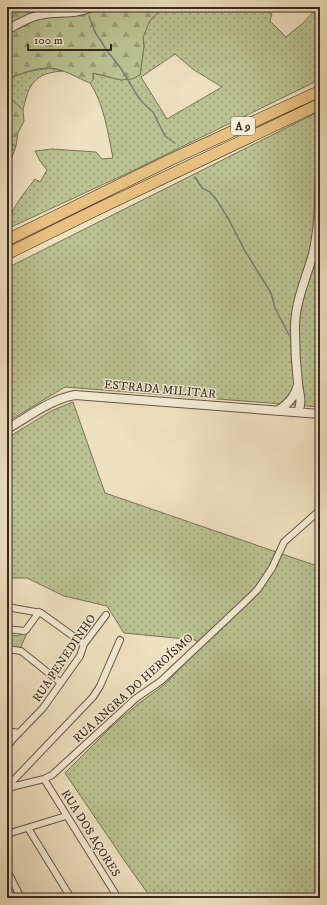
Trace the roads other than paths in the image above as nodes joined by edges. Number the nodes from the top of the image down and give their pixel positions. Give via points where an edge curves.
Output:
1 (92, 7) edge
2 (7, 30) edge
3 (318, 91) edge
4 (319, 105) edge
5 (320, 175) edge
6 (7, 240) edge
7 (7, 254) edge
8 (298, 391) junction
9 (277, 411) junction
10 (298, 412) junction
11 (319, 414) edge
12 (7, 429) edge
13 (320, 510) edge
14 (7, 607) edge
15 (39, 612) junction
16 (106, 615) dead end
17 (7, 630) edge
18 (120, 640) dead end
19 (84, 644) junction
20 (7, 649) edge
21 (61, 683) junction
22 (7, 731) edge
23 (19, 733) junction
24 (7, 747) edge
25 (44, 779) junction
26 (7, 788) edge
27 (66, 816) junction
28 (28, 828) junction
29 (7, 834) edge
30 (7, 870) edge
31 (21, 898) edge
32 (71, 898) edge
33 (118, 898) edge

1 - 2 street via 80,11 40,15
3 - 6 highway, A 9 via 90,198
4 - 7 highway, A 9
5 - 8 street via 319,219 313,254 296,311
8 - 9 street via 291,401
8 - 10 street
8 - 11 street via 308,408
9 - 10 street, ESTRADA MILITAR
9 - 12 street, ESTRADA MILITAR via 76,396 54,402
10 - 11 street, ESTRADA MILITAR
13 - 25 street, RUA ANGRA DO HEROÍSMO via 284,542 272,568 247,600 161,681 135,699 59,769
14 - 15 street
15 - 17 street via 24,632
15 - 19 street
16 - 19 street, RUA PENEDINHO
18 - 26 street via 93,697
19 - 21 street, RUA PENEDINHO via 80,656
20 - 21 street via 21,651
21 - 23 street, RUA PENEDINHO via 43,708
22 - 23 street
23 - 24 street, RUA PENEDINHO
25 - 26 street, RUA ANGRA DO HEROÍSMO
25 - 27 street, RUA DOS AÇORES
27 - 28 street
27 - 33 street, RUA DOS AÇORES
28 - 29 street
28 - 32 street
30 - 31 street

